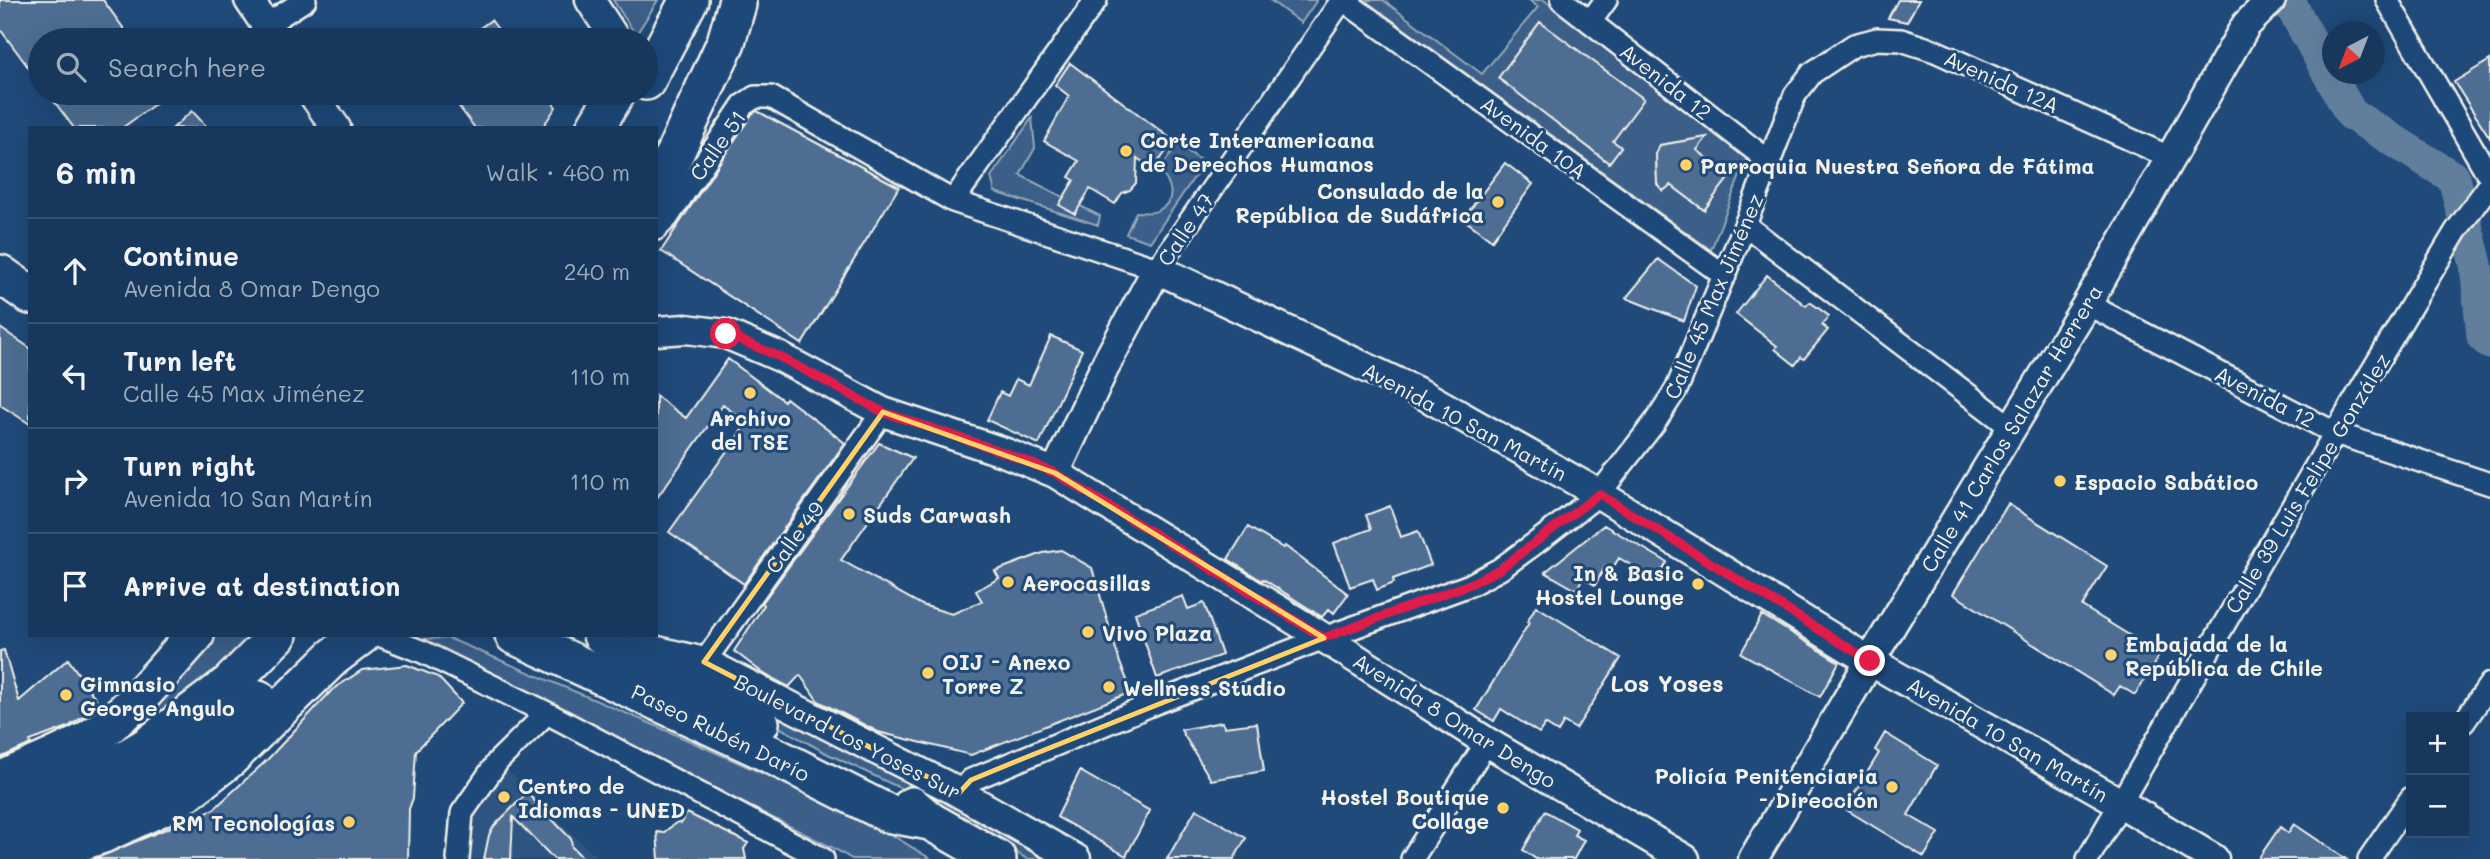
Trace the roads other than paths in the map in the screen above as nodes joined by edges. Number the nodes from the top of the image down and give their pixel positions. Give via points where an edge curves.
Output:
1 (249, 0) edge
2 (305, 0) edge
3 (590, 0) edge
4 (673, 0) edge
5 (689, 0) edge
6 (1096, 0) edge
7 (1342, 0) edge
8 (1562, 0) edge
9 (1606, 0) edge
10 (2387, 0) edge
11 (738, 2) edge
12 (2260, 2) edge
13 (1590, 22) junction
14 (268, 28) edge
15 (275, 28) edge
16 (608, 28) edge
17 (655, 28) edge
18 (658, 58) edge
19 (1832, 58) joint
20 (755, 97) joint
21 (320, 105) edge
22 (609, 105) edge
23 (633, 105) edge
24 (335, 126) edge
25 (596, 126) edge
26 (622, 126) edge
27 (658, 141) edge
28 (2169, 157) junction
29 (1770, 162) junction
30 (2490, 178) edge
31 (2490, 184) edge
32 (658, 190) edge
33 (953, 201) junction
34 (1745, 225) junction
35 (658, 227) edge
36 (1157, 269) junction
37 (0, 274) edge
38 (1725, 276) junction
39 (28, 294) edge
40 (2087, 304) junction
41 (658, 331) edge
42 (883, 412) junction
43 (2012, 428) junction
44 (2335, 433) junction
45 (1055, 473) junction
46 (2490, 484) edge
47 (1599, 494) junction
48 (193, 637) edge
49 (276, 637) edge
50 (322, 637) edge
51 (359, 637) edge
52 (384, 637) edge
53 (518, 637) edge
54 (605, 638) edge
55 (1324, 638) junction
56 (1870, 661) junction
57 (704, 662) junction
58 (2490, 684) edge
59 (547, 713) junction
60 (2469, 715) edge
61 (1487, 742) junction
62 (159, 759) junction
63 (0, 781) edge
64 (959, 793) junction
65 (2119, 802) junction
66 (2406, 805) edge
67 (0, 812) edge
68 (930, 821) junction
69 (0, 846) edge
70 (28, 859) edge
71 (458, 859) edge
72 (823, 859) edge
73 (997, 859) edge
74 (1076, 859) edge
75 (1412, 859) edge
76 (1685, 859) edge
77 (1753, 859) edge
78 (2088, 859) edge
79 (2214, 859) edge
80 (2369, 859) edge

1 - 14 street
2 - 15 street
3 - 16 street
4 - 17 highway
5 - 18 highway
6 - 33 street
7 - 36 street, Calle 47
7 - 38 street, Avenida 10A
8 - 13 street, Avenida 12
9 - 13 street
10 - 30 street
11 - 27 highway
11 - 32 highway via 726,42
12 - 28 street, Calle 41 Carlos Salazar Herrera
13 - 29 street, Avenida 12
19 - 28 street, Avenida 12A via 1877,39 1901,40 1935,51
19 - 29 street, Calle 45 Max Jiménez via 1812,73 1795,95
20 - 33 street, Avenida 10 San Martín via 771,97
20 - 35 street, Calle 51 via 743,105
21 - 24 street
22 - 25 highway
23 - 26 highway
28 - 40 street, Calle 41 Carlos Salazar Herrera
29 - 34 street, Calle 45 Max Jiménez
31 - 44 street, Calle 39 Luis Felipe González via 2456,231
33 - 36 street, Avenida 10 San Martín
34 - 38 street, Calle 45 Max Jiménez
34 - 43 street
36 - 45 street, Calle 47
36 - 47 street, Avenida 10 San Martín via 1424,395
37 - 39 highway
38 - 47 street, Calle 45 Max Jiménez via 1677,388
40 - 43 street, Calle 41 Carlos Salazar Herrera
40 - 44 street, Avenida 12
41 - 42 street, Avenida 8 Omar Dengo via 726,334
42 - 45 street, Avenida 8 Omar Dengo
42 - 57 street, Calle 49
43 - 56 street, Calle 41 Carlos Salazar Herrera
44 - 46 street, Avenida 12
44 - 65 street, Calle 39 Luis Felipe González
45 - 55 street, Avenida 8 Omar Dengo
47 - 55 street, Calle 45 Max Jiménez via 1490,574
47 - 56 street, Avenida 10 San Martín
48 - 63 highway via 110,724
49 - 62 highway
50 - 62 highway via 251,706
51 - 70 highway via 229,759 176,800 103,834
52 - 59 street
53 - 68 highway, Paseo Rubén Darío via 887,813
54 - 57 street, Boulevard Los Yoses Sur
54 - 68 highway, Paseo Rubén Darío via 897,795
55 - 61 street, Avenida 8 Omar Dengo
55 - 64 street, Calle 45 Max Jiménez via 1006,765 971,780
56 - 65 street, Avenida 10 San Martín
56 - 77 street, Calle 41 Carlos Salazar Herrera
57 - 64 street, Boulevard Los Yoses Sur
58 - 60 street
59 - 71 street via 498,761 462,813
59 - 72 street
61 - 75 street
61 - 76 street, Avenida 8 Omar Dengo
62 - 67 highway via 107,770
62 - 69 highway via 119,799
64 - 74 street, Boulevard Los Yoses Sur
65 - 78 street, Calle 39 Luis Felipe González
65 - 79 street, Avenida 10 San Martín
66 - 80 street
68 - 73 highway, Paseo Rubén Darío

